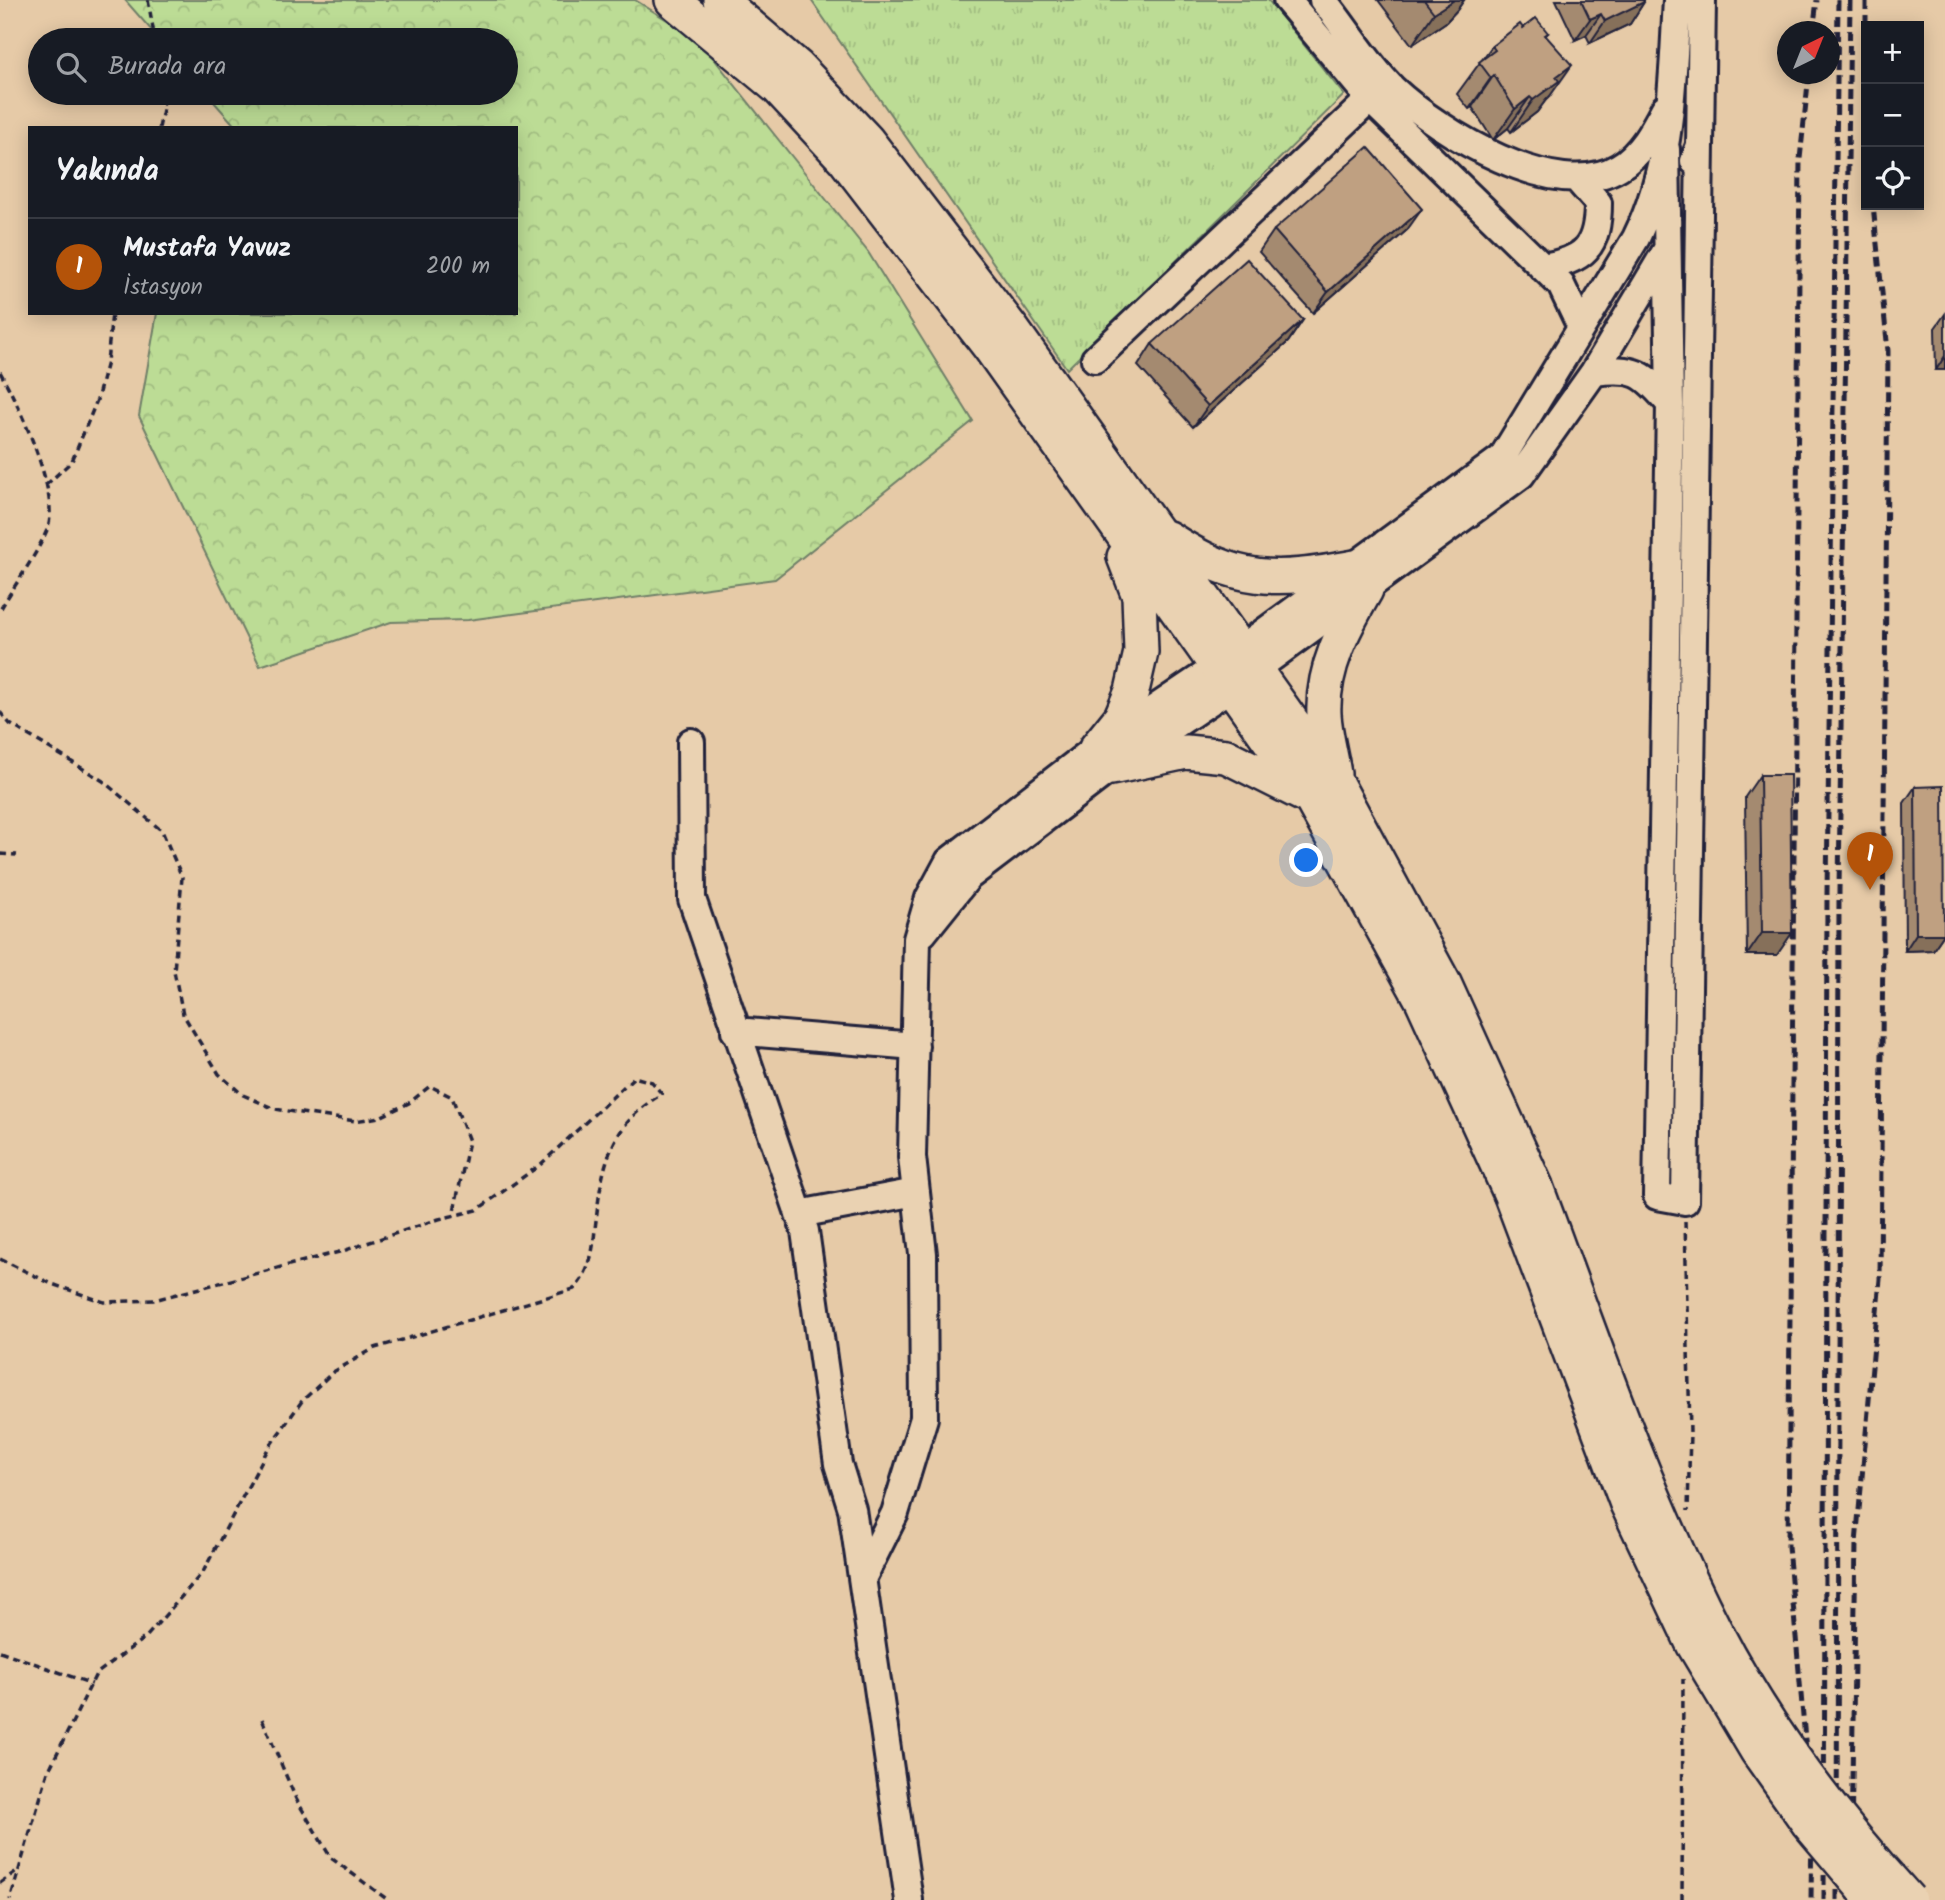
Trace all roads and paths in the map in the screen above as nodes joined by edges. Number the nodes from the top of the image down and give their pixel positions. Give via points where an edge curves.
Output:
1 (148, 0) edge
2 (672, 0) edge
3 (720, 0) edge
4 (1287, 0) edge
5 (1323, 0) edge
6 (1677, 0) edge
7 (1702, 0) edge
8 (153, 28) edge
9 (1672, 97) junction
10 (1370, 99) junction
11 (164, 105) edge
12 (159, 126) edge
13 (1700, 145) junction
14 (1666, 149) junction
15 (1577, 179) junction
16 (1665, 251) junction
17 (1542, 267) junction
18 (112, 315) edge
19 (1581, 327) junction
20 (1095, 359) dead end
21 (0, 372) edge
22 (1594, 372) junction
23 (1670, 404) junction
24 (46, 485) junction
25 (1108, 516) junction
26 (1155, 529) junction
27 (1360, 579) junction
28 (0, 610) edge
29 (1235, 668) junction
30 (0, 712) edge
31 (691, 742) dead end
32 (1103, 758) junction
33 (1324, 791) junction
34 (0, 854) edge
35 (17, 855) dead end
36 (735, 1031) junction
37 (915, 1046) junction
38 (1522, 1189) junction
39 (916, 1192) junction
40 (799, 1214) junction
41 (453, 1216) junction
42 (0, 1258) edge
43 (863, 1577) junction
44 (0, 1651) edge
45 (92, 1684) junction
46 (262, 1719) dead end
47 (19, 1869) junction
48 (0, 1883) edge
49 (10, 1900) edge
50 (388, 1900) edge
51 (909, 1900) edge
52 (1873, 1900) edge
53 (1909, 1900) edge

1 - 8 path
2 - 25 main road via 778,88 844,159 990,348
3 - 26 main road via 798,67 867,140 1013,330
4 - 10 street
5 - 15 street via 1391,87 1442,129 1524,169
6 - 9 street
7 - 13 street
9 - 14 street
9 - 15 street via 1647,139 1619,167
10 - 17 street
10 - 20 street
11 - 12 path
13 - 16 street
13 - 23 street via 1685,1201 1657,1196
14 - 16 street
14 - 19 street via 1653,203
15 - 17 street via 1598,203 1598,228 1585,252 1570,262
16 - 22 street
16 - 23 street
17 - 19 street via 1561,285
18 - 24 path via 97,400 72,461
19 - 27 street via 1502,458
21 - 24 path via 30,432
22 - 23 street via 1625,368 1648,378
22 - 27 street via 1521,475
24 - 28 path via 48,528
25 - 29 main road
25 - 32 main road via 1139,596 1141,652 1132,691
26 - 27 main road via 1204,561 1250,577
26 - 29 main road
27 - 29 street
27 - 33 main road via 1330,667 1324,713
29 - 32 street
29 - 33 main road
30 - 41 path via 10,724 103,781 162,831 182,877 174,971 183,1014 219,1074 243,1096 275,1109 355,1121 380,1117 430,1086 452,1097 469,1141
31 - 36 street via 692,899
32 - 33 main road via 1186,752 1226,756
32 - 37 street via 968,877 918,939
33 - 38 main road via 1444,983
34 - 35 path
36 - 37 street
36 - 40 street
37 - 39 street via 912,1157
38 - 52 main road, bridge via 1627,1504 1693,1644 1808,1823
38 - 53 main road, bridge via 1651,1494 1716,1631 1779,1736 1829,1807
39 - 40 street
39 - 43 street via 923,1254 924,1418 895,1513
40 - 43 street via 838,1464 852,1509
41 - 42 path via 343,1251 154,1300 104,1303
41 - 45 path via 477,1210 540,1165 634,1077 652,1082 662,1094 630,1119 611,1144 593,1247 585,1277 574,1289 375,1348 332,1372 302,1401 269,1447 203,1572 148,1636 96,1674
43 - 51 street
44 - 45 path
45 - 47 path via 48,1772
46 - 50 path via 296,1799 331,1858
47 - 48 path
47 - 49 path

